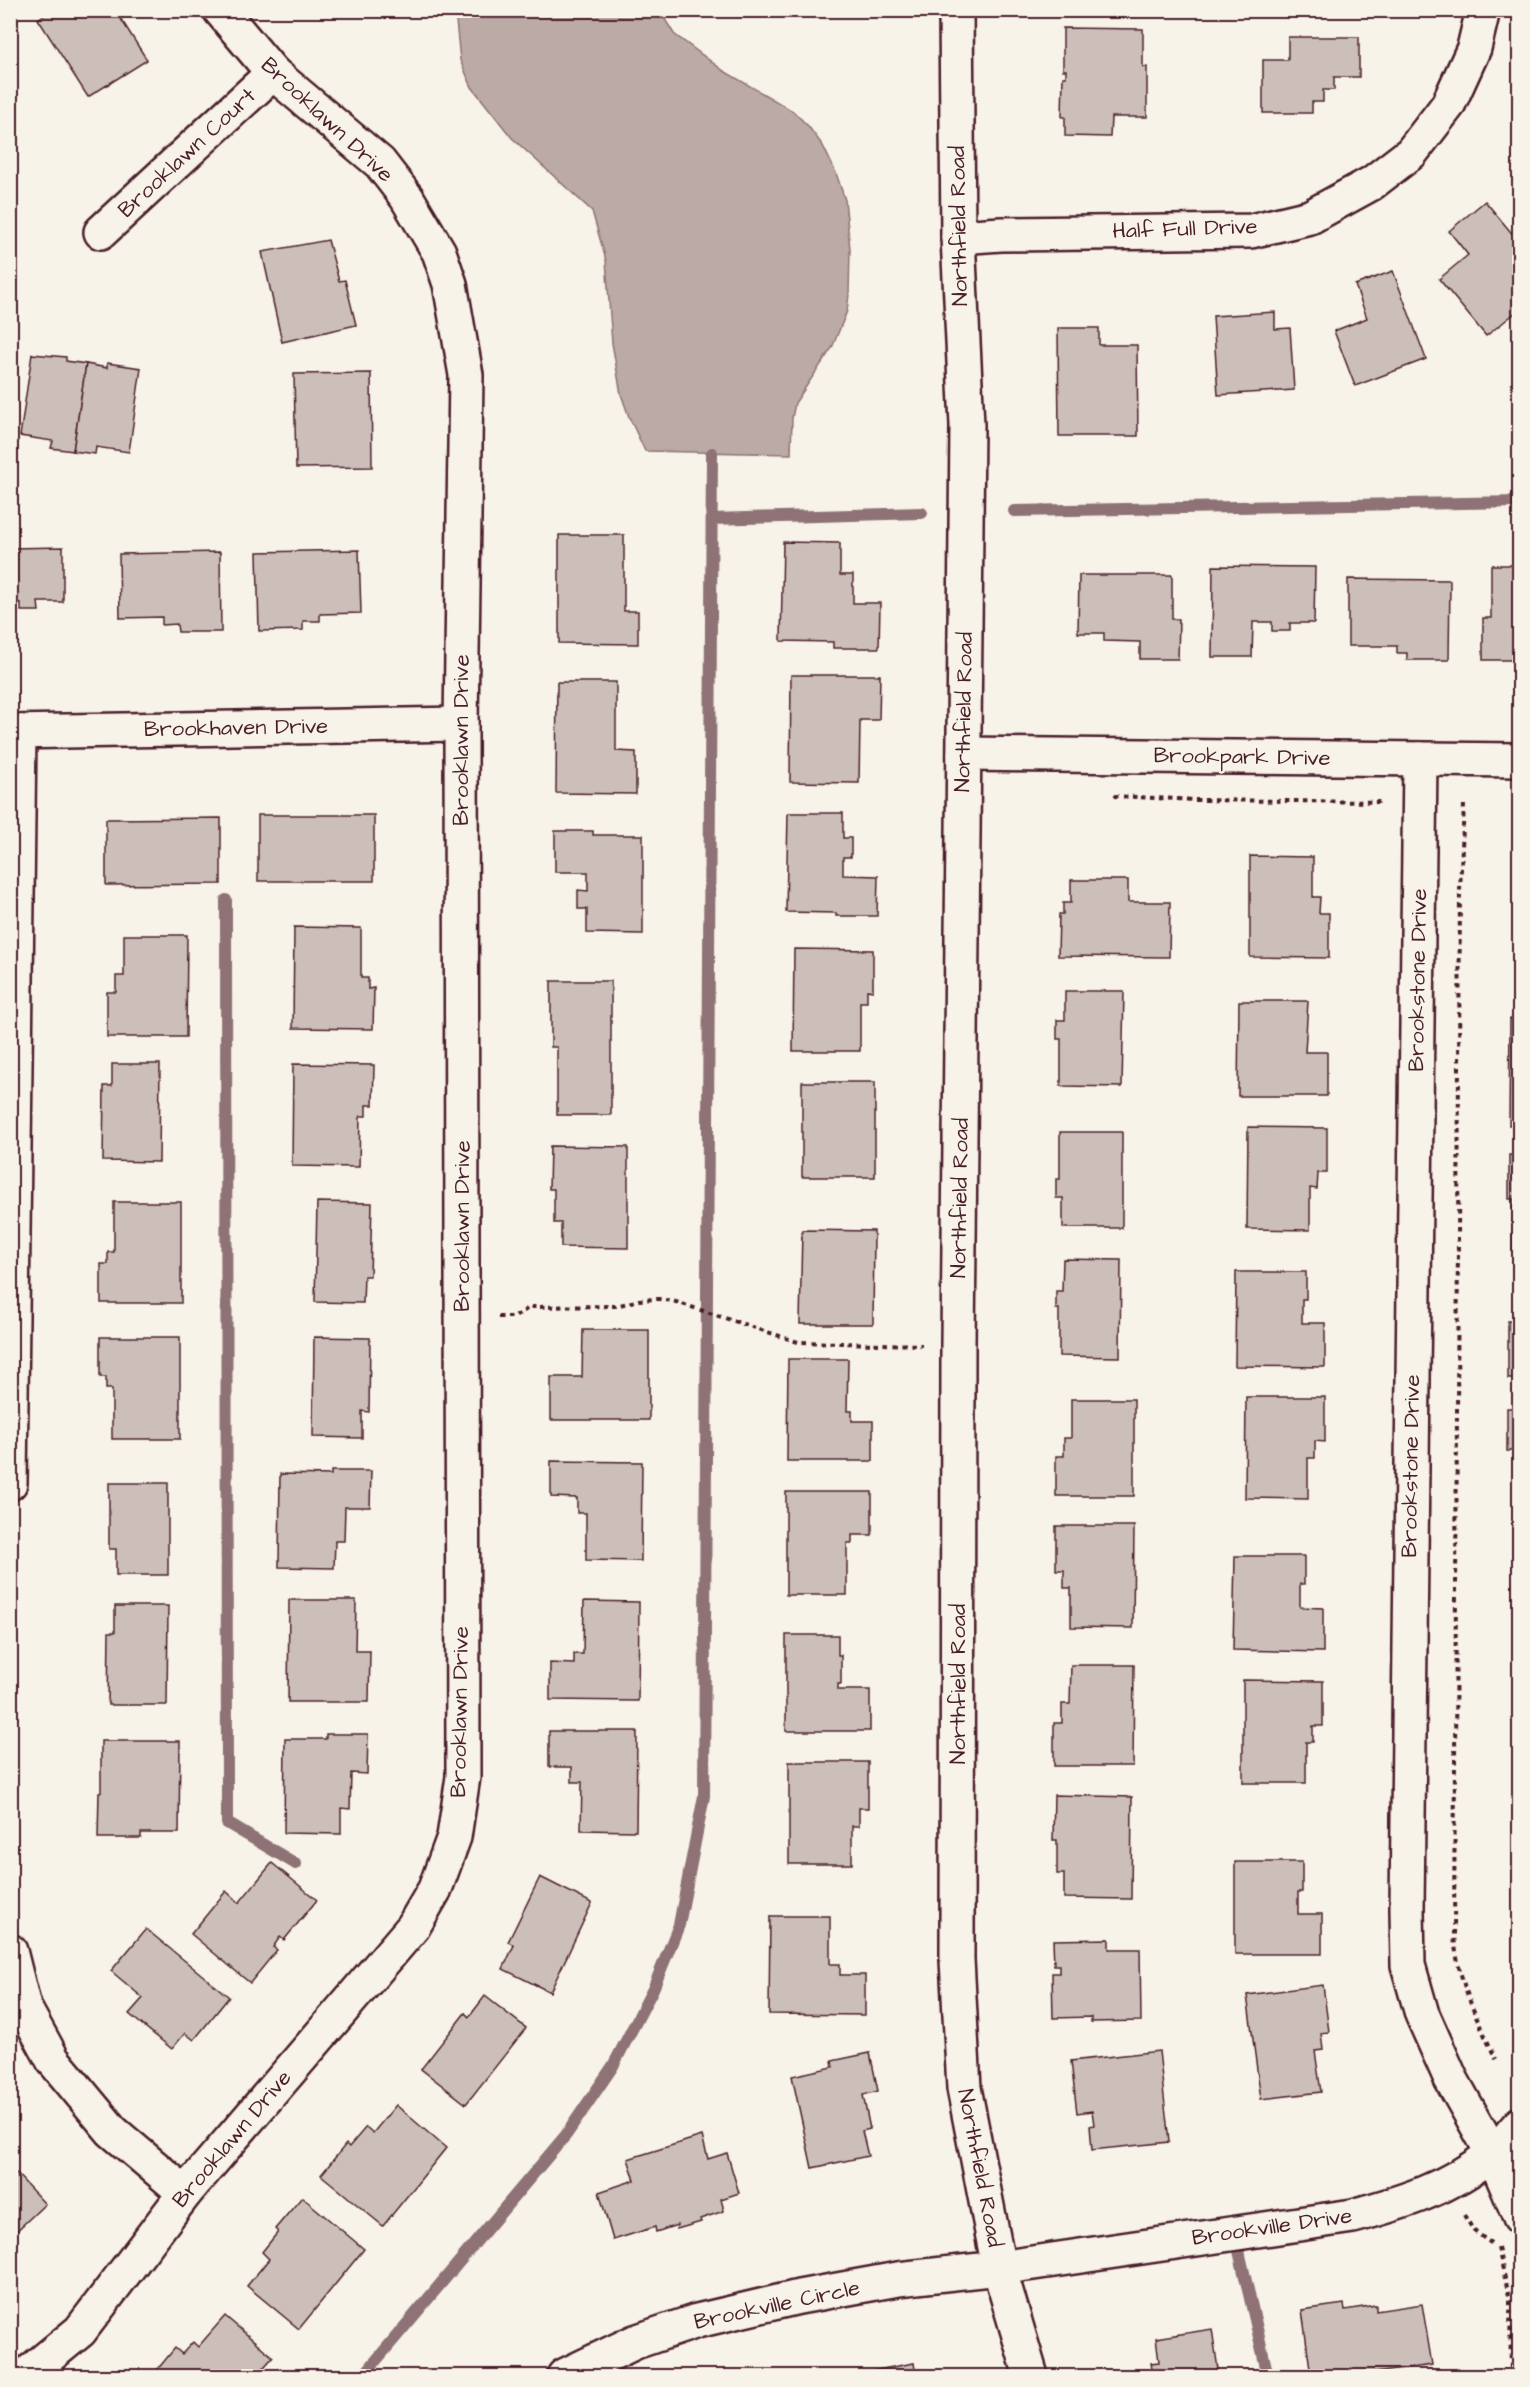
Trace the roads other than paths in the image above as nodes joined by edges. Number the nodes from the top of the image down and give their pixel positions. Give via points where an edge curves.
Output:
1 (220, 10) edge
2 (956, 10) edge
3 (1483, 10) edge
4 (273, 74) junction
5 (101, 232) dead end
6 (958, 237) junction
7 (461, 724) junction
8 (15, 732) edge
9 (964, 754) junction
10 (1420, 759) junction
11 (1520, 759) edge
12 (10, 1483) edge
13 (10, 1951) edge
14 (1520, 2124) edge
15 (1493, 2154) junction
16 (185, 2193) junction
17 (1520, 2217) edge
18 (999, 2268) junction
19 (25, 2376) edge
20 (564, 2376) edge
21 (1031, 2376) edge

1 - 4 street, Brooklawn Drive
2 - 6 street, Northfield Road
3 - 6 street, Half Full Drive via 1474,48 1448,105 1411,153 1372,183 1310,218 1251,231
4 - 5 street, Brooklawn Court
4 - 7 street, Brooklawn Drive via 380,163 439,252 450,284 466,375
6 - 9 street, Northfield Road via 967,425
7 - 8 street, Brookhaven Drive
7 - 16 street, Brooklawn Drive via 463,1777 454,1837 435,1889 413,1927
8 - 12 street
9 - 10 street, Brookpark Drive
9 - 18 street, Northfield Road via 957,1960 964,2088
10 - 11 street, Brookpark Drive
10 - 15 street, Brookstone Drive via 1408,1965 1422,2014 1451,2079
13 - 16 street via 24,2007 53,2060 112,2131
14 - 15 street, Brookville Drive
15 - 17 street, Brookstone Drive
15 - 18 street, Brookville Drive via 1447,2184 1406,2202 1353,2216
16 - 19 street, Brooklawn Drive via 80,2331
18 - 20 street, Brookville Circle via 898,2279 697,2321 636,2342
18 - 21 street, Northfield Road

